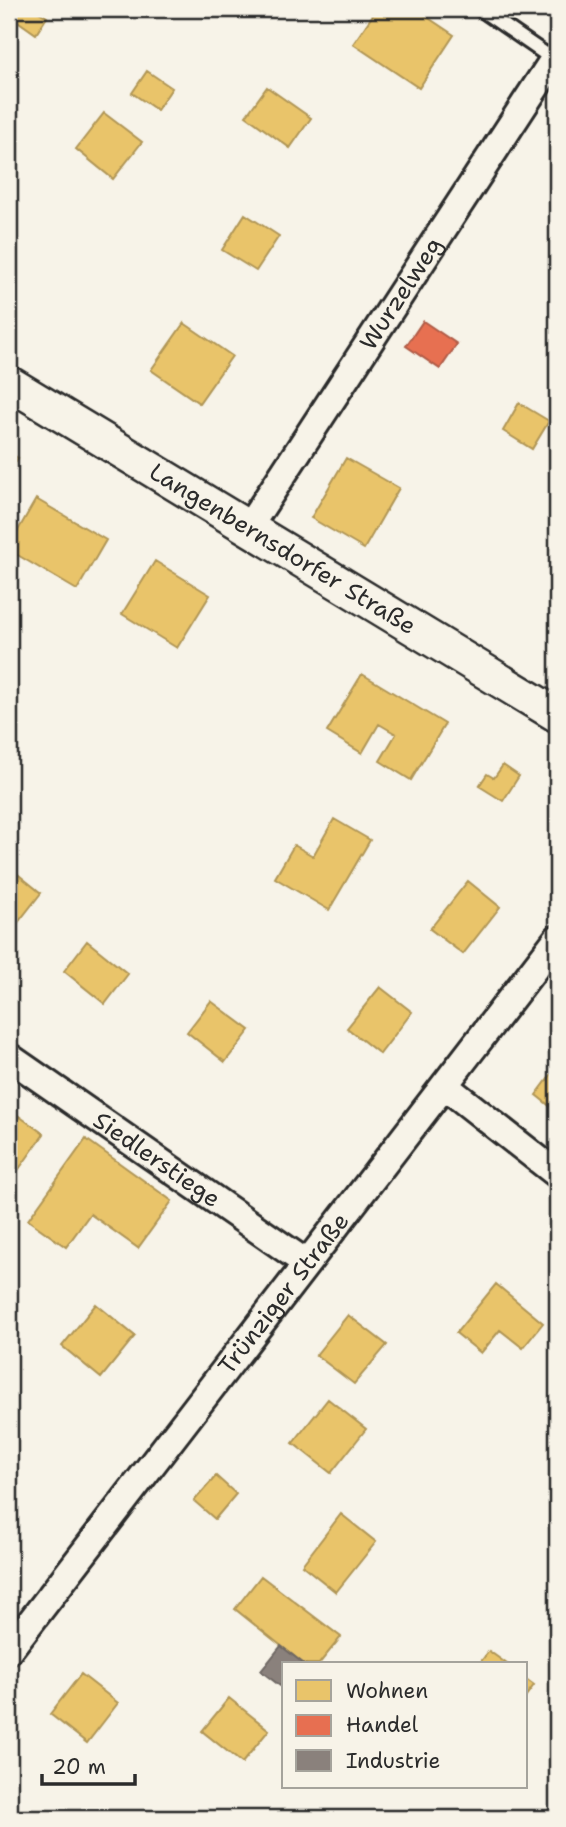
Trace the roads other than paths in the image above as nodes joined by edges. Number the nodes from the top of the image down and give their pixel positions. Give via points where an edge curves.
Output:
1 (480, 9) edge
2 (556, 61) edge
3 (9, 383) edge
4 (248, 528) junction
5 (557, 715) edge
6 (557, 939) edge
7 (9, 1057) edge
8 (446, 1086) junction
9 (557, 1174) edge
10 (306, 1263) junction
11 (12, 1640) edge

1 - 2 lane
2 - 4 street, Wurzelweg
3 - 4 street, Langenbernsdorfer Straße
4 - 5 street, Langenbernsdorfer Straße
6 - 8 street, Trünziger Straße
7 - 10 street, Siedlerstiege
8 - 9 street
8 - 10 street, Trünziger Straße
10 - 11 street, Trünziger Straße

